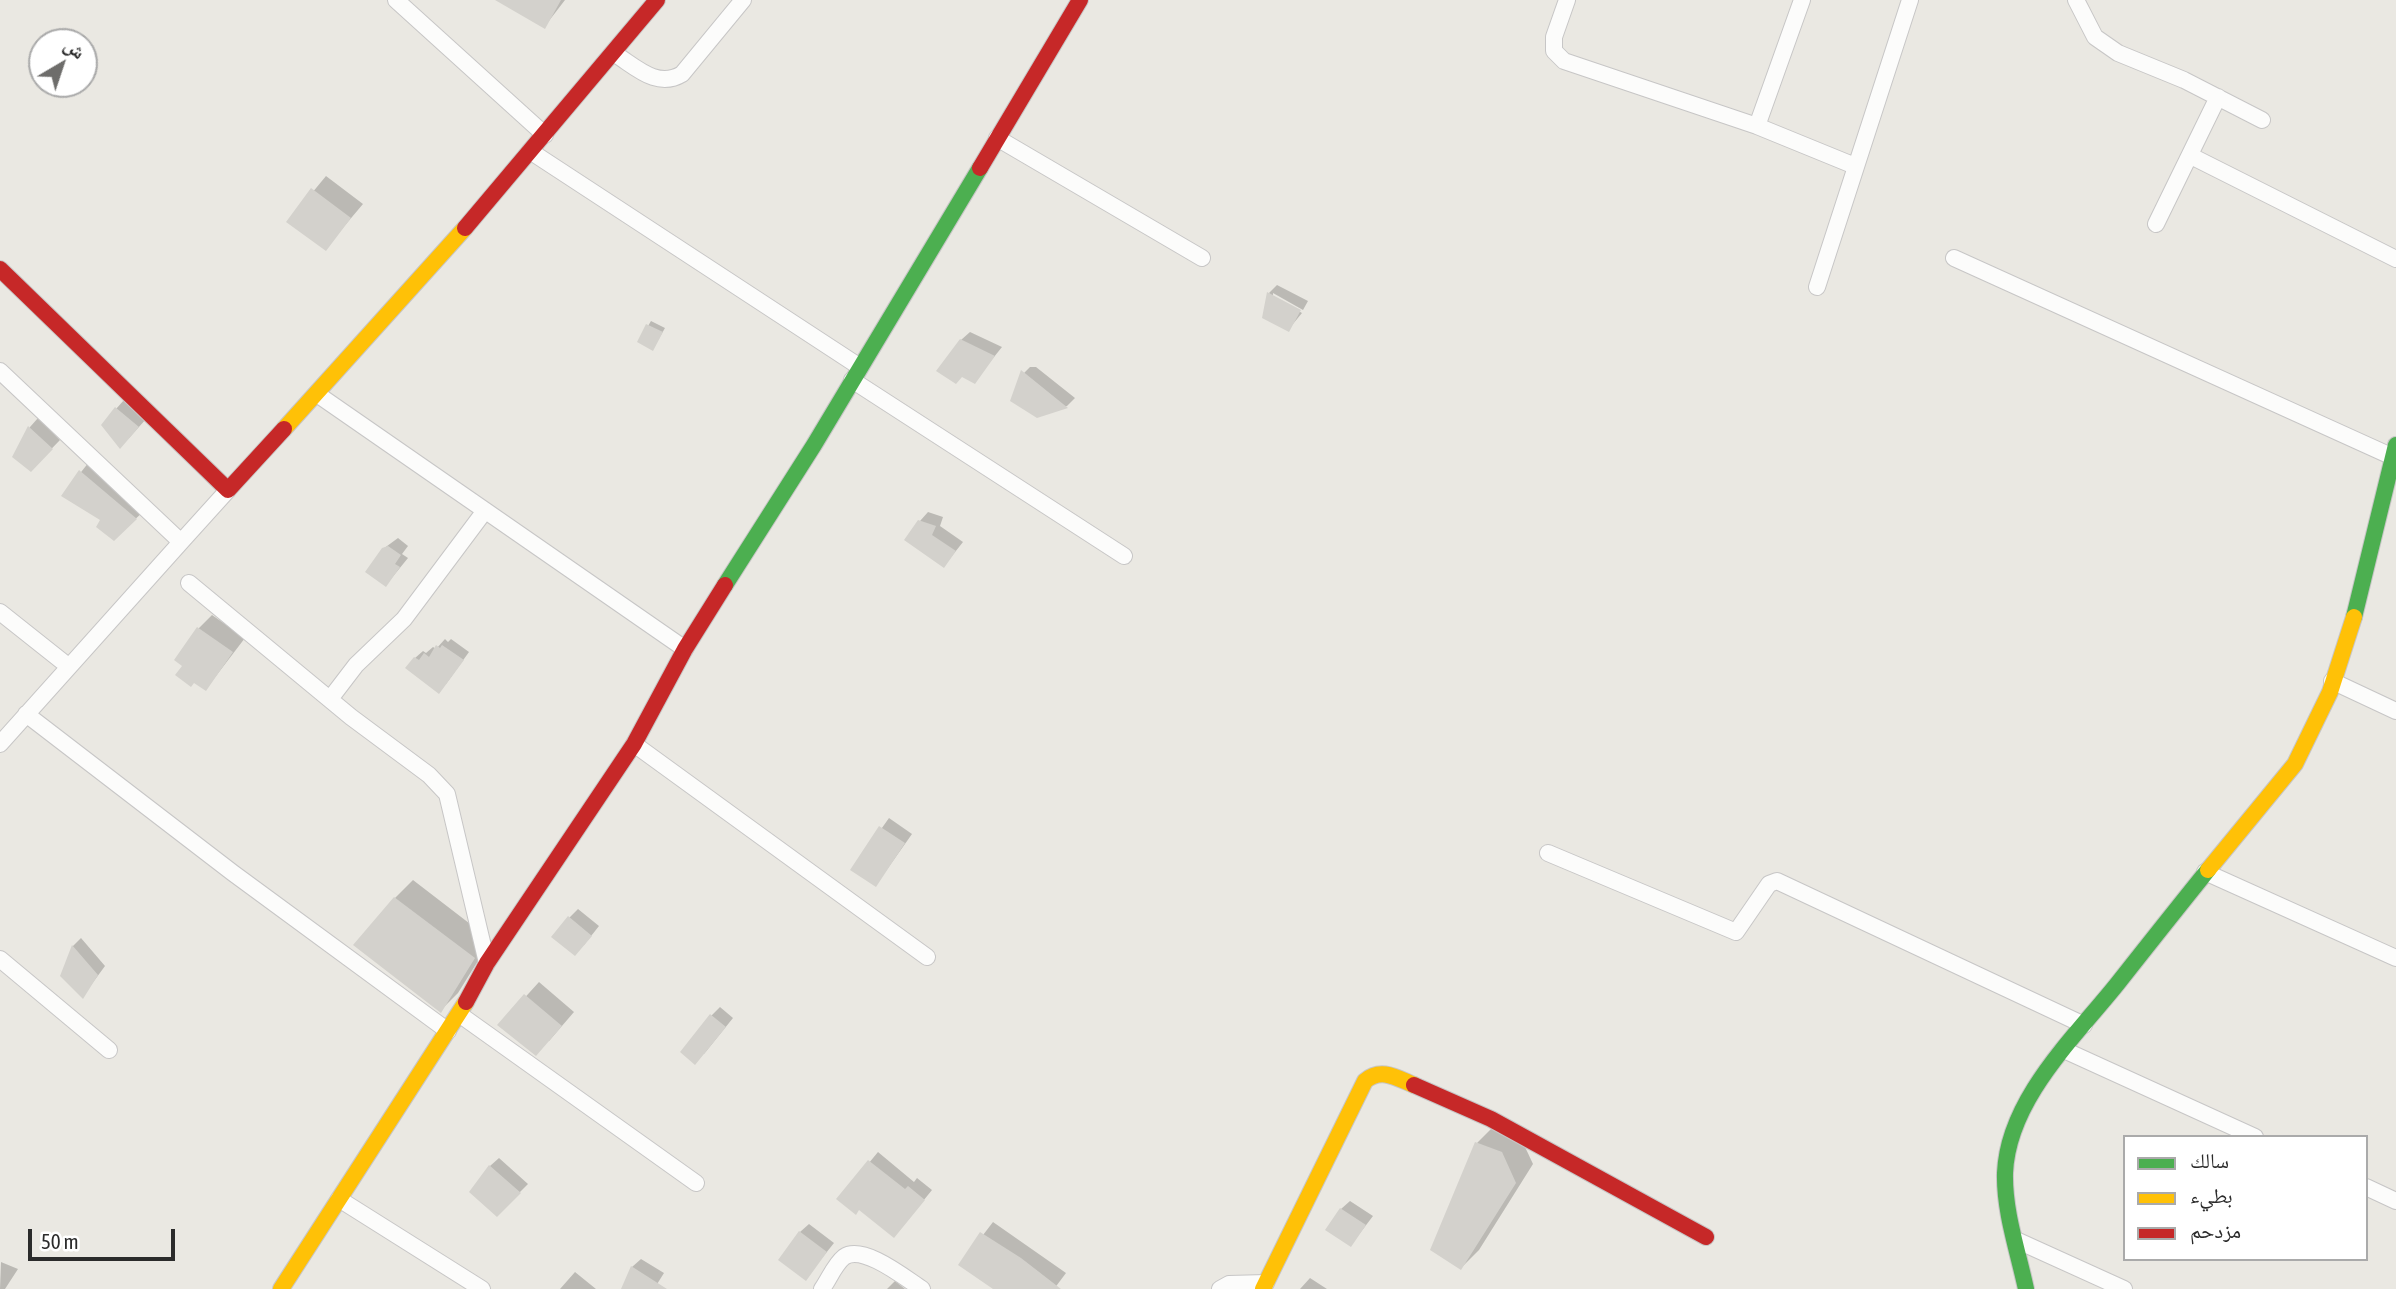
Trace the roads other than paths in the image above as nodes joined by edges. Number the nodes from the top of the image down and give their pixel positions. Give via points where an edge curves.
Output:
1 (396, 0) edge
2 (657, 0) edge
3 (743, 0) edge
4 (1080, 0) edge
5 (1567, 0) edge
6 (1802, 0) edge
7 (1910, 0) edge
8 (2076, 0) edge
9 (615, 54) junction
10 (2218, 97) junction
11 (2262, 120) dead end
12 (1756, 126) junction
13 (545, 135) junction
14 (997, 138) junction
15 (530, 150) junction
16 (2191, 156) junction
17 (1855, 166) junction
18 (2156, 224) dead end
19 (1202, 258) dead end
20 (1954, 258) dead end
21 (2396, 259) edge
22 (0, 269) edge
23 (1817, 287) dead end
24 (0, 372) edge
25 (856, 374) junction
26 (317, 394) junction
27 (2395, 451) edge
28 (2392, 480) edge
29 (228, 490) junction
30 (484, 512) junction
31 (181, 542) junction
32 (1124, 556) dead end
33 (190, 583) dead end
34 (0, 612) edge
35 (685, 649) junction
36 (68, 666) junction
37 (2332, 681) junction
38 (330, 699) junction
39 (2396, 711) edge
40 (26, 714) junction
41 (0, 744) edge
42 (634, 744) junction
43 (1548, 853) dead end
44 (2205, 872) junction
45 (927, 957) dead end
46 (2396, 958) edge
47 (0, 959) edge
48 (487, 963) junction
49 (460, 1014) junction
50 (2084, 1025) junction
51 (448, 1031) junction
52 (109, 1050) dead end
53 (2064, 1050) junction
54 (2251, 1135) edge
55 (696, 1183) dead end
56 (2368, 1188) edge
57 (338, 1199) junction
58 (2396, 1200) edge
59 (1706, 1237) dead end
60 (2016, 1240) junction
61 (1264, 1286) edge
62 (281, 1289) edge
63 (482, 1289) edge
64 (822, 1289) edge
65 (922, 1289) edge
66 (1220, 1289) edge
67 (2026, 1289) edge
68 (2124, 1289) edge

1 - 13 street
2 - 9 street
3 - 9 street via 682,74 670,81 656,80
4 - 14 street
5 - 12 street via 1554,37 1554,51 1564,61
6 - 12 street
7 - 17 street
8 - 10 street via 2095,37 2118,53
9 - 13 street
10 - 11 street
10 - 16 street
12 - 17 street
13 - 15 street
14 - 19 street
14 - 25 street
15 - 25 street
15 - 26 street
16 - 18 street
16 - 21 street
17 - 23 street
20 - 27 street
22 - 29 street
24 - 31 street
25 - 32 street
25 - 35 street
26 - 29 street
26 - 30 street
27 - 28 street
28 - 37 street
29 - 31 street
30 - 35 street
30 - 38 street via 404,619 356,665
31 - 36 street
33 - 38 street
34 - 36 street
35 - 42 street
36 - 40 street
37 - 39 street
37 - 44 street via 2295,764
38 - 48 street via 447,794
40 - 41 street
40 - 51 street
42 - 45 street
42 - 48 street
43 - 50 street via 1736,932 1769,884 1777,881
44 - 46 street
44 - 50 street
47 - 52 street
48 - 49 street
49 - 51 street
49 - 55 street
50 - 53 street
51 - 57 street
53 - 54 street
53 - 60 street via 2026,1105 2006,1161 2006,1189
56 - 58 street
57 - 62 street
57 - 63 street
59 - 61 street via 1491,1119 1389,1073 1375,1073 1360,1090
60 - 67 street
60 - 68 street
61 - 66 street via 1229,1284
64 - 65 street via 842,1258 851,1253 865,1254

